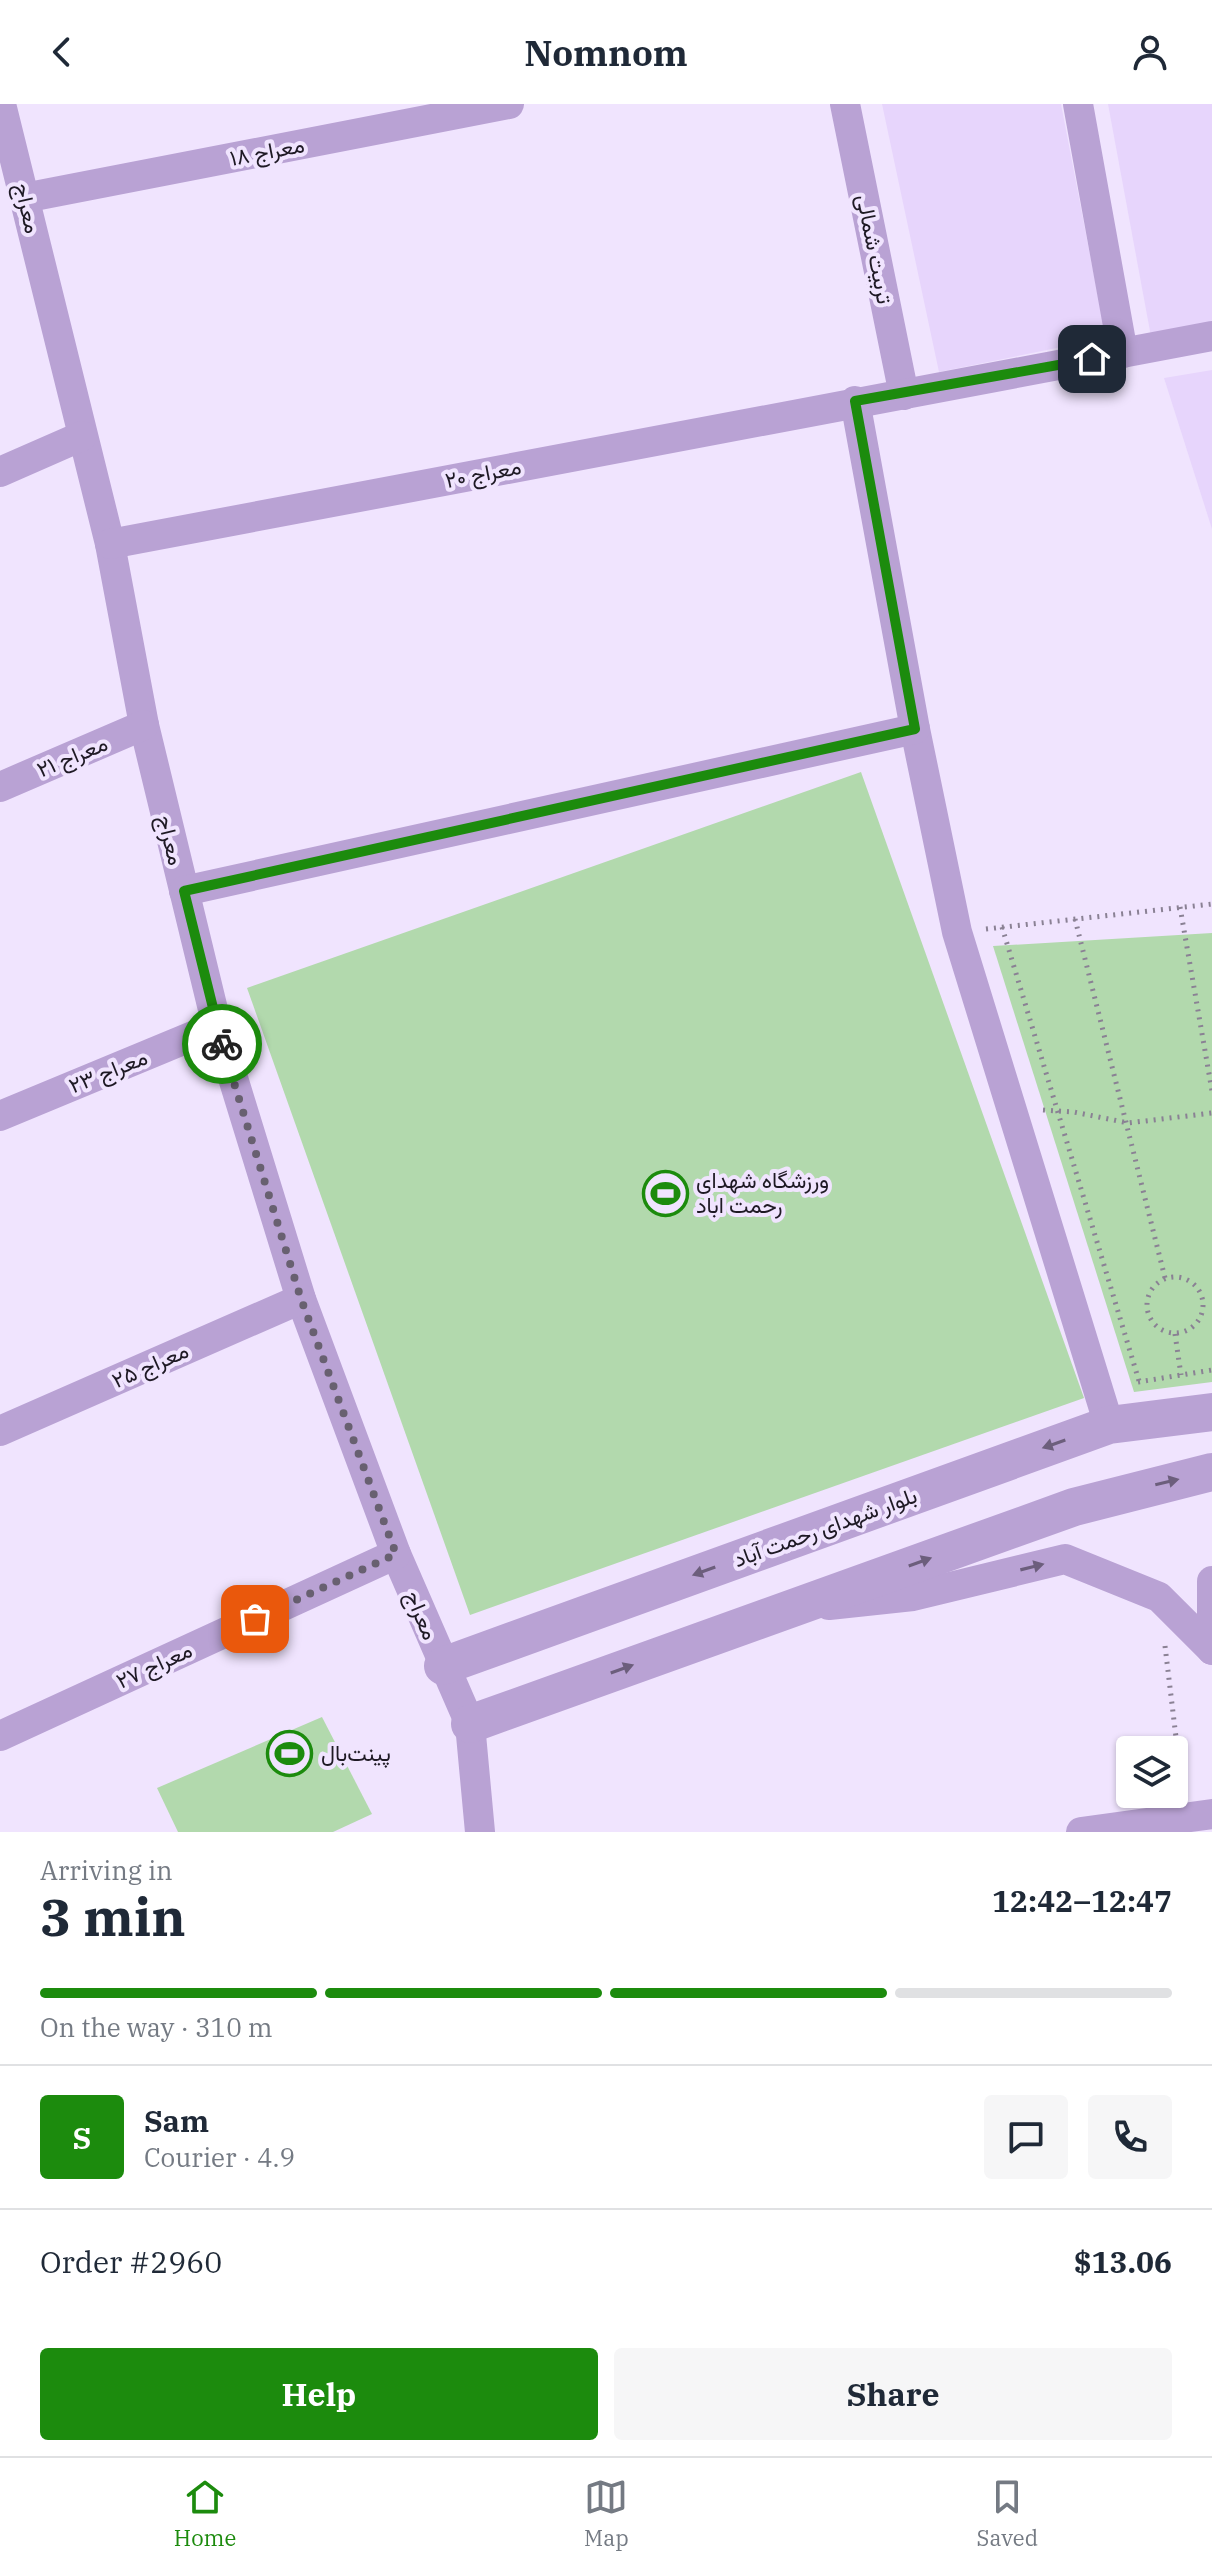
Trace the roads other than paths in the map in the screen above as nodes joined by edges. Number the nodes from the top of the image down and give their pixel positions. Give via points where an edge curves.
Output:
1 (1, 104) edge
2 (509, 104) edge
3 (845, 104) edge
4 (1078, 104) edge
5 (9, 168) edge
6 (24, 198) junction
7 (1212, 336) edge
8 (1123, 353) junction
9 (904, 395) junction
10 (855, 401) junction
11 (82, 436) junction
12 (0, 472) edge
13 (110, 544) junction
14 (144, 725) junction
15 (915, 729) junction
16 (0, 787) edge
17 (184, 891) junction
18 (217, 1026) junction
19 (0, 1116) edge
20 (301, 1299) junction
21 (1212, 1412) edge
22 (1109, 1425) junction
23 (0, 1431) edge
24 (1212, 1472) edge
25 (396, 1554) junction
26 (1212, 1581) edge
27 (790, 1609) junction
28 (519, 1639) junction
29 (1212, 1650) edge
30 (443, 1666) junction
31 (563, 1691) junction
32 (470, 1724) junction
33 (0, 1736) edge
34 (1199, 1816) edge
35 (480, 1832) edge
36 (1081, 1832) edge

1 - 5 street, معراج
2 - 6 street, معراج ۱۸
3 - 9 street, تربیت شمالی
4 - 8 street
5 - 6 street, معراج
6 - 11 street, معراج
7 - 8 street, معراج ۲۰
8 - 9 street, معراج ۲۰
9 - 10 street, معراج ۲۰
10 - 13 street, معراج ۲۰
10 - 15 street
11 - 12 street
11 - 13 street, معراج
13 - 14 street, معراج
14 - 16 street, معراج ۲۱
14 - 17 street, معراج
15 - 17 street
15 - 22 street via 957,932
17 - 18 street, معراج
18 - 19 street, معراج ۲۳
18 - 20 street, معراج
20 - 23 street, معراج ۲۵
20 - 25 street, معراج
21 - 22 street, بلوار شهدای رحمت آباد
22 -> 28 street, بلوار شهدای رحمت آباد
27 -> 24 street via 1074,1507
25 - 30 street, معراج
25 - 33 street, معراج ۲۷
26 - 29 street
27 -> 29 street via 913,1596 1065,1559 1159,1597
31 -> 27 street
28 - 30 street, بلوار شهدای رحمت آباد
28 - 31 street via 496,1670 501,1683 510,1692
30 - 32 street, معراج
31 - 32 street
32 - 35 street, معراج
34 - 36 street

